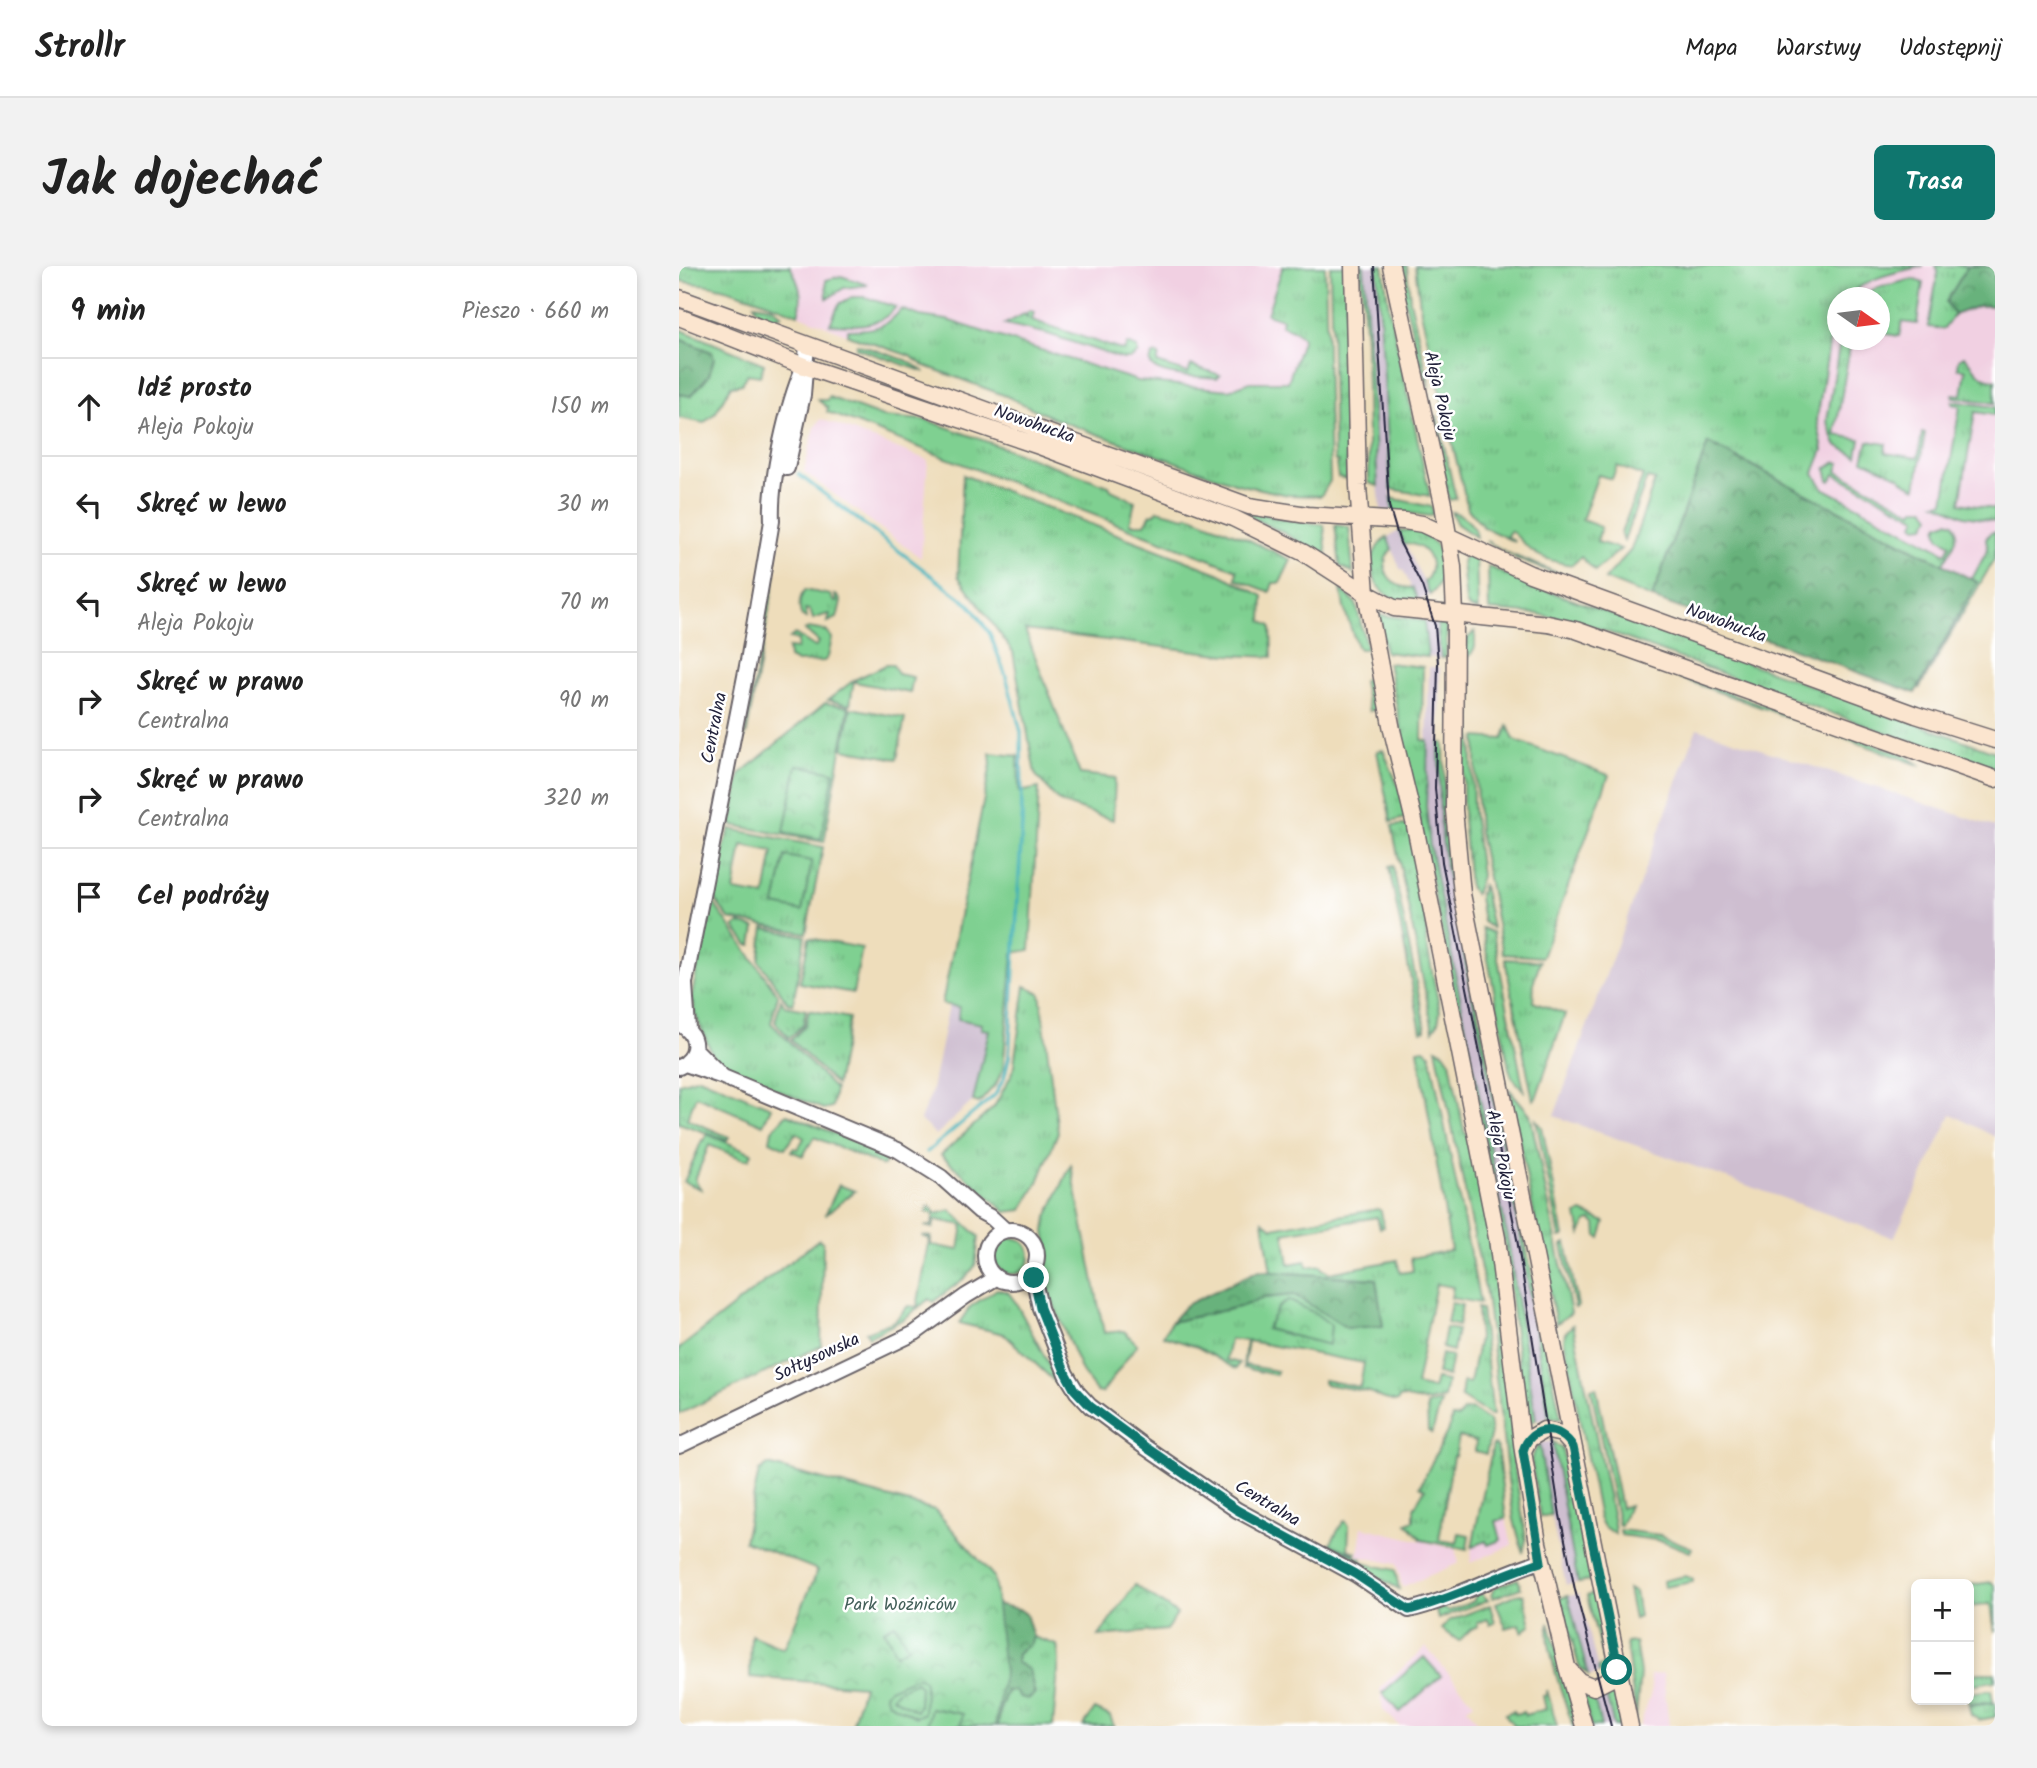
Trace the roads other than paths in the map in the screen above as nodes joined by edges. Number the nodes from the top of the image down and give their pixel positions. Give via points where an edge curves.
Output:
1 (1353, 266) edge
2 (1391, 266) edge
3 (679, 298) edge
4 (679, 317) edge
5 (807, 345) junction
6 (804, 366) junction
7 (1360, 518) junction
8 (1448, 535) junction
9 (1366, 593) junction
10 (1455, 615) junction
11 (1995, 740) edge
12 (1995, 779) edge
13 (682, 990) edge
14 (683, 1026) edge
15 (695, 1049) junction
16 (682, 1066) edge
17 (723, 1077) junction
18 (979, 1211) junction
19 (1005, 1230) junction
20 (991, 1239) junction
21 (986, 1264) junction
22 (1032, 1271) junction
23 (996, 1278) junction
24 (1015, 1282) junction
25 (966, 1296) junction
26 (1039, 1305) junction
27 (679, 1446) edge
28 (1573, 1447) junction
29 (1523, 1451) junction
30 (1541, 1562) junction
31 (1618, 1666) junction
32 (1567, 1667) junction
33 (1584, 1726) edge
34 (1630, 1726) edge

1 - 7 main road
2 - 8 main road, Aleja Pokoju
3 - 5 main road, Nowohucka
4 - 6 main road, Nowohucka
5 - 6 street, Centralna
5 - 7 main road, Nowohucka via 1249,506
6 - 9 main road, Nowohucka via 1233,518 1304,553
6 - 13 street, Centralna via 803,395 780,504 772,521
7 - 8 main road, Nowohucka via 1411,521
7 - 9 main road, Aleja Pokoju
8 - 10 main road, Aleja Pokoju
8 - 11 main road, Nowohucka via 1530,574
9 - 10 main road, Nowohucka via 1401,610
9 - 29 main road, Aleja Pokoju via 1497,1238
10 - 12 main road via 1576,630
10 - 28 main road, Aleja Pokoju via 1453,795 1459,874
13 - 14 street, Centralna
14 - 15 street, Centralna
15 - 16 street
15 - 17 street
16 - 17 street
17 - 18 street via 898,1150 935,1173
18 - 19 street
18 - 20 street
19 - 20 street
19 - 22 street via 1022,1232 1035,1244 1037,1261
20 - 21 street
21 - 23 street
21 - 25 street, Sołtysowska
22 - 24 street
22 - 26 street, Centralna
23 - 24 street
23 - 25 street, Sołtysowska
24 - 26 street, Centralna
25 - 27 street, Sołtysowska via 900,1340
26 - 30 street, Centralna via 1071,1384 1101,1416 1237,1510 1355,1574 1409,1610
28 - 29 main road via 1562,1434 1547,1430 1529,1439
28 - 31 main road, Aleja Pokoju
29 - 30 main road, Aleja Pokoju
30 - 32 main road, Aleja Pokoju
31 - 32 main road via 1610,1679 1594,1687 1579,1681
31 - 34 main road, Aleja Pokoju
32 - 33 main road, Aleja Pokoju

